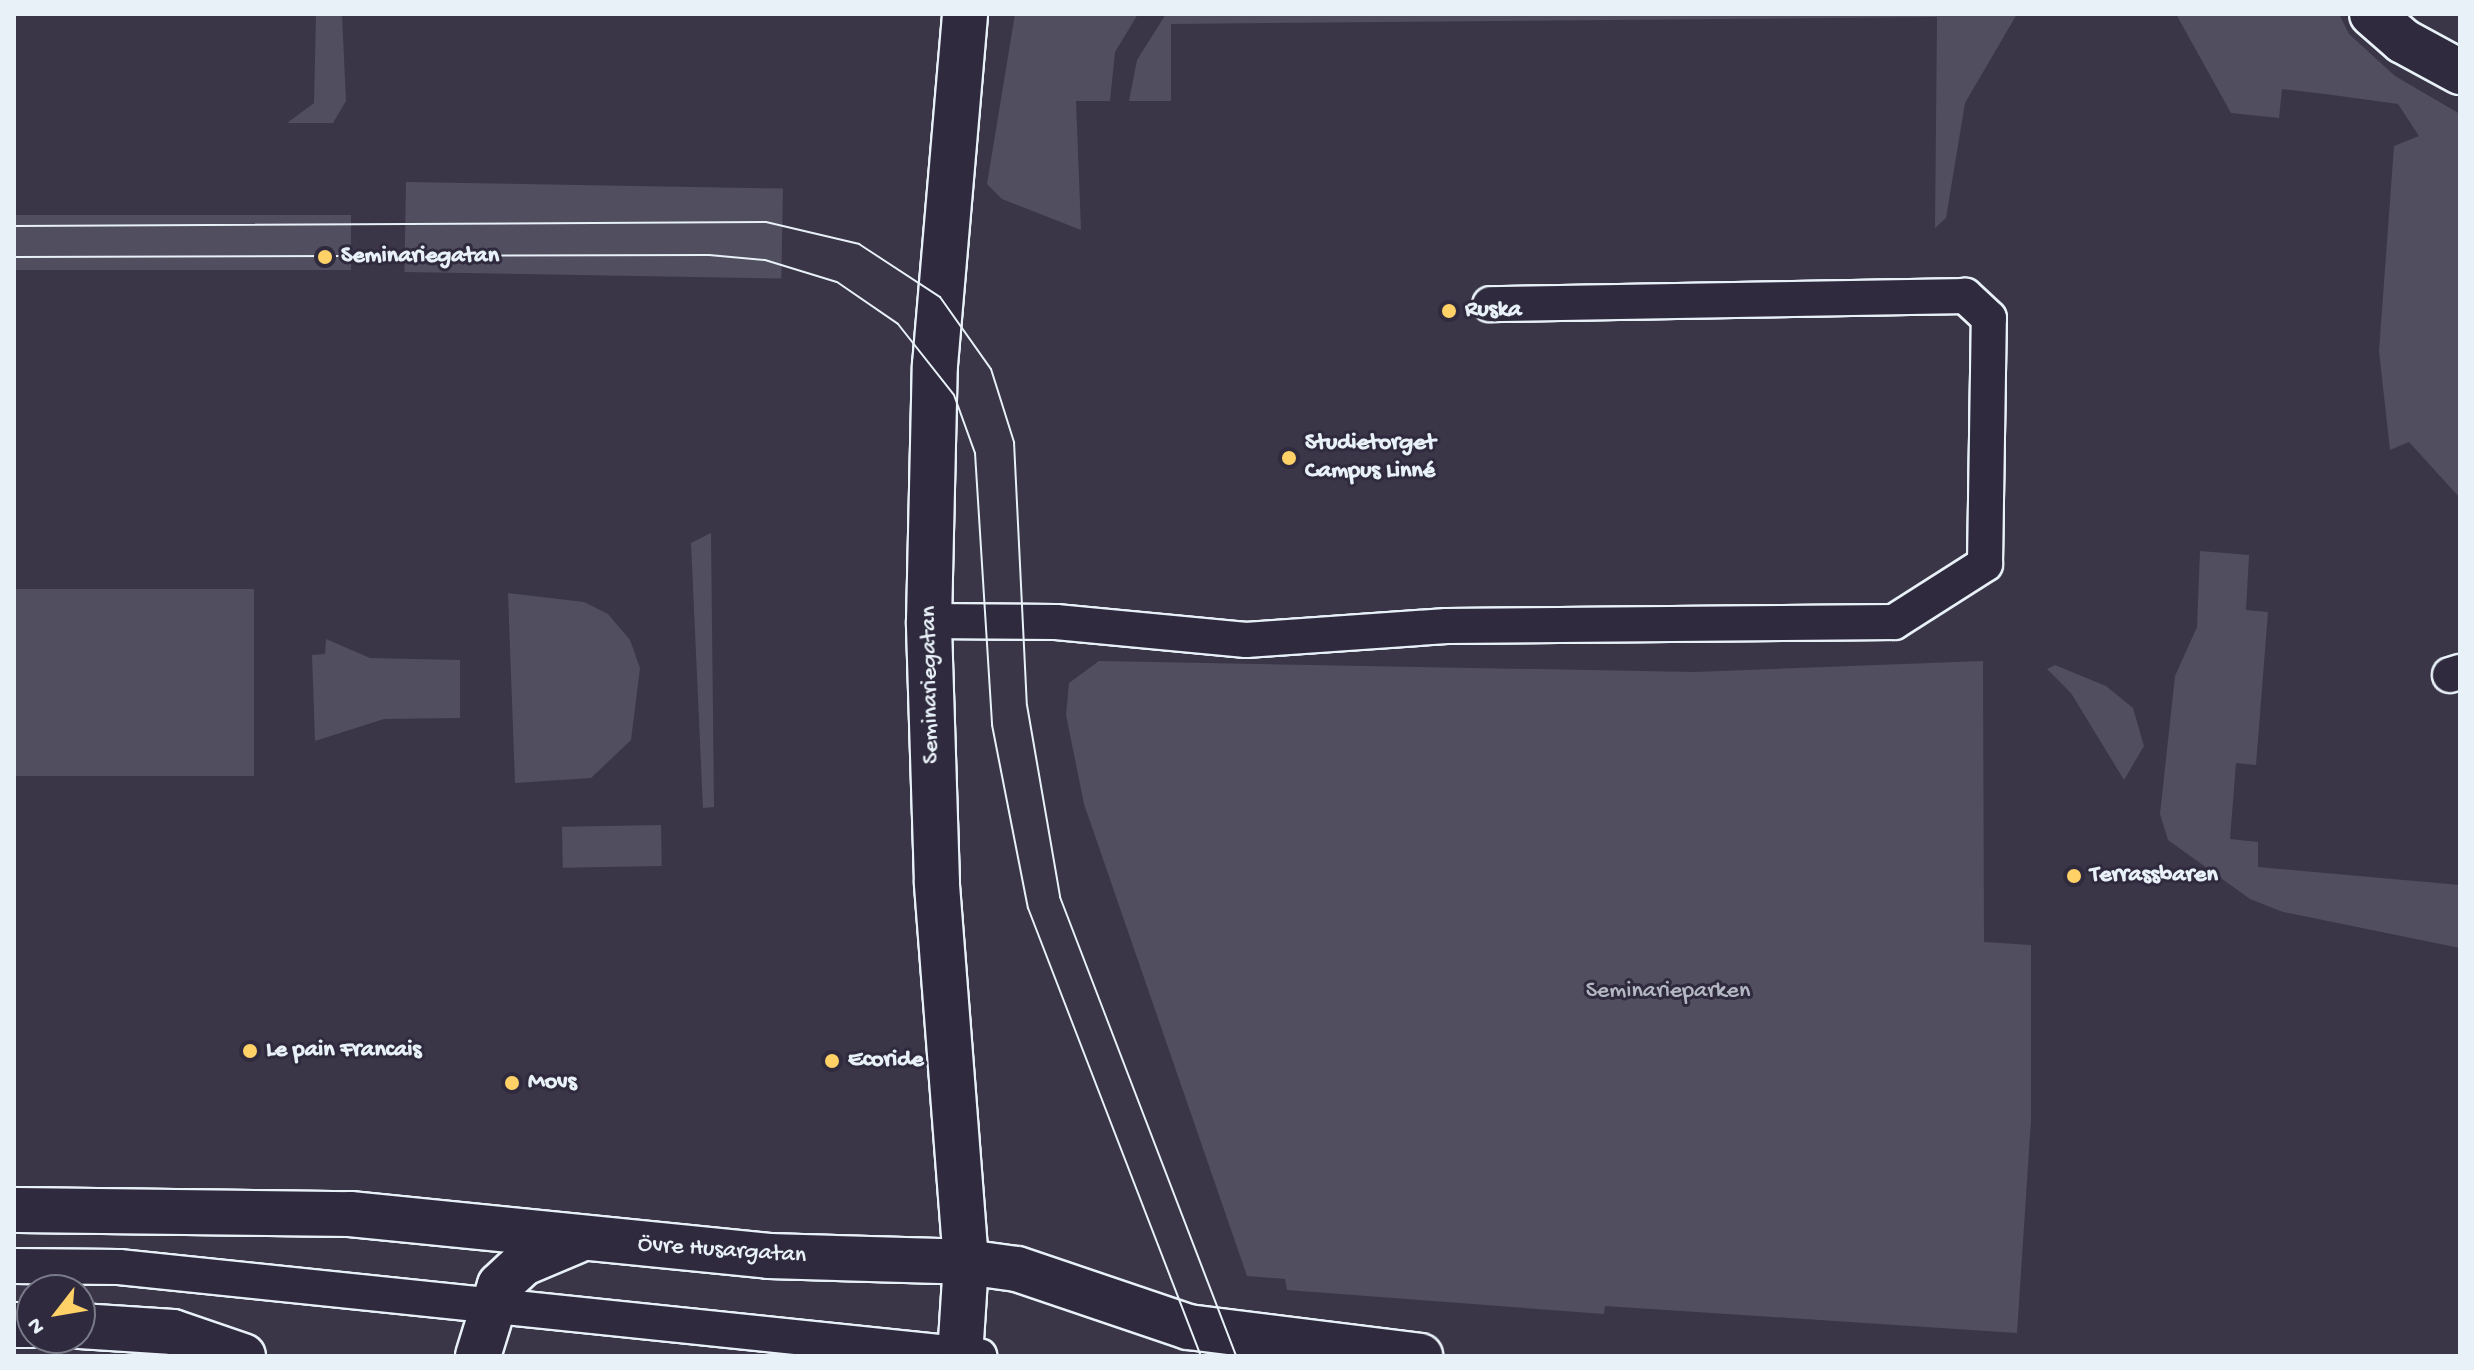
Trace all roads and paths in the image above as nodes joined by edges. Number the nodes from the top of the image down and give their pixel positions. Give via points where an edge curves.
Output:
1 (965, 14) edge
2 (2372, 14) edge
3 (2460, 72) edge
4 (1490, 304) dead end
5 (929, 621) junction
6 (14, 1210) edge
7 (578, 1240) junction
8 (966, 1262) junction
9 (14, 1266) edge
10 (488, 1308) junction
11 (96, 1327) edge
12 (966, 1355) edge
13 (243, 1356) edge
14 (478, 1356) edge
15 (1420, 1356) edge

1 - 5 main road, Seminariegatan via 935,365
2 - 3 main road via 2403,41
4 - 5 lane via 1965,296 1989,318 1985,564 1894,622 1447,626 1246,640 1056,622
5 - 8 main road, Seminariegatan via 937,882
6 - 7 main road, Övre Husargatan via 350,1214
7 - 8 main road, Övre Husargatan
7 - 10 main road via 524,1263
8 - 12 main road, Seminariegatan
8 - 15 main road, Övre Husargatan via 1017,1269 1188,1327
9 - 10 lane via 119,1267
10 - 12 lane
10 - 14 main road
11 - 13 main road via 173,1332

